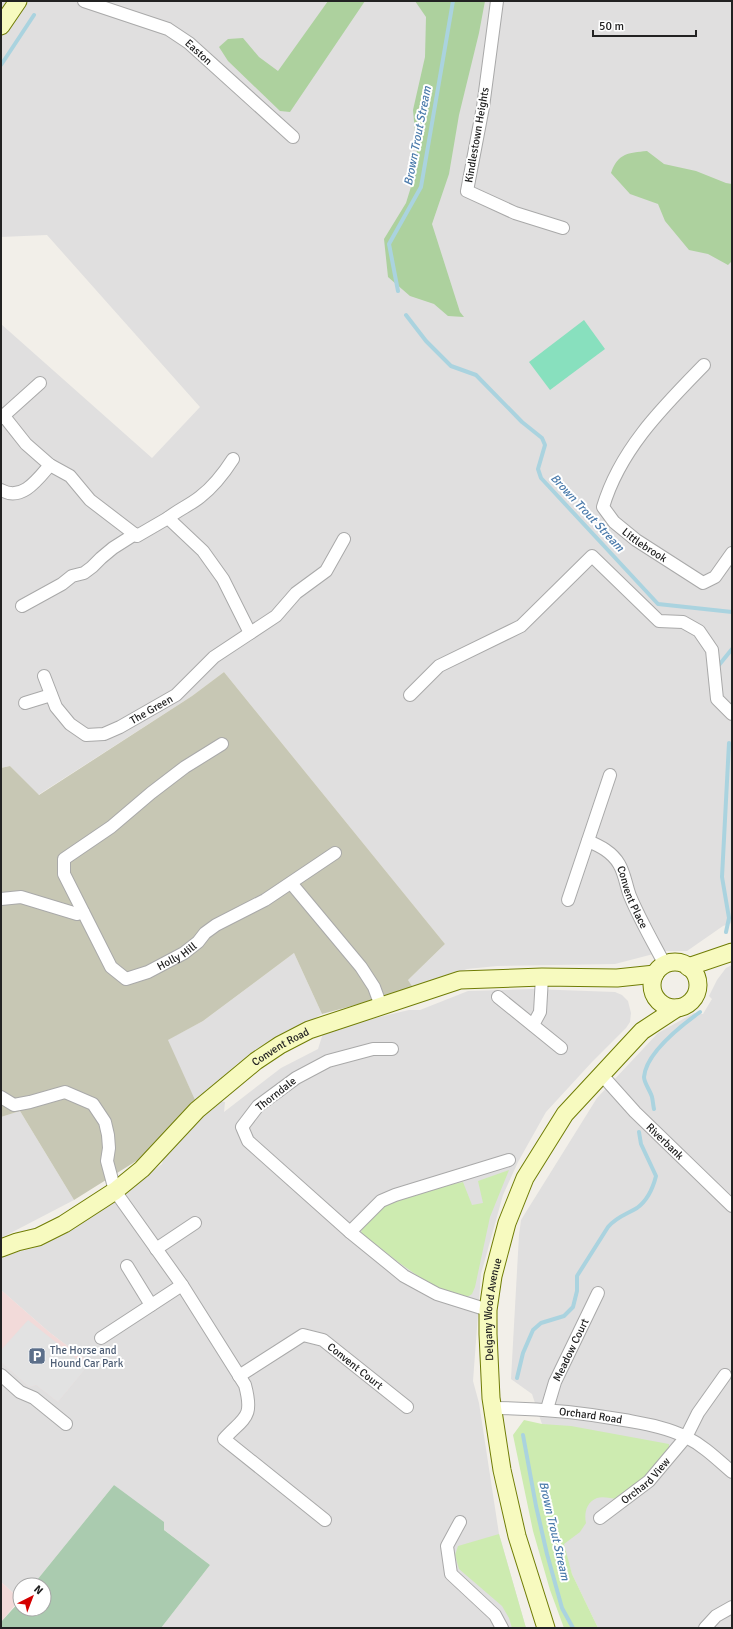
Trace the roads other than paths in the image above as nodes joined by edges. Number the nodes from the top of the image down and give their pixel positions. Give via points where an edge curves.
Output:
1 (18, 1) edge
2 (84, 1) edge
3 (497, 1) edge
4 (1, 26) edge
5 (293, 137) dead end
6 (563, 228) dead end
7 (704, 365) dead end
8 (40, 383) dead end
9 (2, 417) edge
10 (233, 459) dead end
11 (50, 465) junction
12 (1, 490) edge
13 (168, 518) junction
14 (135, 534) junction
15 (344, 538) dead end
16 (732, 553) edge
17 (22, 606) dead end
18 (250, 633) junction
19 (44, 676) dead end
20 (51, 695) junction
21 (410, 695) dead end
22 (25, 702) dead end
23 (732, 714) edge
24 (222, 744) dead end
25 (610, 775) dead end
26 (588, 841) junction
27 (335, 853) dead end
28 (291, 883) junction
29 (1, 899) edge
30 (568, 900) dead end
31 (83, 912) junction
32 (727, 954) edge
33 (688, 967) junction
34 (660, 969) junction
35 (542, 977) junction
36 (617, 978) junction
37 (697, 983) junction
38 (654, 995) junction
39 (498, 997) dead end
40 (381, 1006) junction
41 (677, 1008) junction
42 (533, 1025) junction
43 (642, 1031) junction
44 (561, 1048) dead end
45 (392, 1049) dead end
46 (601, 1074) junction
47 (1, 1097) edge
48 (508, 1160) dead end
49 (115, 1191) junction
50 (732, 1206) edge
51 (195, 1223) dead end
52 (350, 1232) junction
53 (1, 1248) edge
54 (156, 1248) junction
55 (127, 1266) dead end
56 (182, 1285) junction
57 (598, 1293) dead end
58 (151, 1305) junction
59 (488, 1310) junction
60 (101, 1338) dead end
61 (1, 1375) edge
62 (725, 1375) dead end
63 (238, 1376) junction
64 (407, 1407) dead end
65 (493, 1408) junction
66 (547, 1409) junction
67 (66, 1424) dead end
68 (686, 1437) junction
69 (732, 1472) edge
70 (600, 1518) dead end
71 (325, 1520) dead end
72 (460, 1522) dead end
73 (732, 1607) edge
74 (502, 1628) edge
75 (546, 1628) edge
76 (705, 1628) edge

1 - 4 street
2 - 5 street, Easton via 168,29 190,43
3 - 6 street, Kindlestown Heights via 483,107 467,190 515,213
7 - 16 street, Littlebrook via 662,408 624,458 607,492 603,507 614,522 636,540 703,584 715,577
8 - 9 street
9 - 11 street via 26,444
10 - 13 street via 224,473 200,497
11 - 12 street via 25,492 8,494
11 - 14 street via 70,476 90,500
13 - 14 street via 137,536
13 - 18 street via 203,552 223,579
14 - 17 street via 113,548 84,573 72,576
15 - 18 street, The Green via 326,571 296,593 276,616
18 - 20 street, The Green via 214,657 176,694 104,734 86,735 70,724 56,707
19 - 20 street, The Green
20 - 22 street
21 - 23 street via 439,666 521,626 592,556 659,621 683,622 699,631 712,650 717,699
24 - 31 street, Holly Hill via 185,767 111,827 64,859 64,874
25 - 26 street
26 - 30 street
26 - 34 street, Convent Place via 603,847 620,864 629,894
27 - 28 street, Holly Hill
28 - 31 street, Holly Hill via 266,900 205,932 198,942 184,953 148,972 126,980 111,967
28 - 40 street via 361,967 374,987
29 - 31 street via 21,897 77,914
32 - 33 street
32 - 37 street
33 - 34 street via 677,963
33 - 37 street via 696,977
34 - 36 street, Convent Road
34 - 38 street via 653,980
35 - 36 street, Convent Road
35 - 40 street, Convent Road via 460,980
35 - 42 street via 540,1012
36 - 38 street, Convent Road
37 - 41 street via 697,990 690,1002
38 - 41 street via 665,1006
38 - 43 street, Delgany Wood Avenue
39 - 42 street
40 - 49 street, Convent Road via 309,1030 256,1061 197,1110 142,1169
41 - 43 street, Delgany Wood Avenue
42 - 44 street
43 - 46 street, Delgany Wood Avenue
45 - 52 street, Thorndale via 373,1049 334,1060 302,1075 258,1106 242,1127 248,1141
46 - 50 street, Riverbank via 635,1112
46 - 59 street, Delgany Wood Avenue via 565,1114 525,1178 507,1222 493,1276
47 - 49 street via 14,1104 65,1092 93,1104 105,1122 109,1148 106,1161
48 - 52 street via 381,1201
49 - 53 street, Convent Road via 64,1224 38,1237
49 - 54 street
51 - 54 street
52 - 59 street, Thorndale via 404,1276 437,1294
54 - 56 street
55 - 58 street
56 - 58 street
56 - 63 street
57 - 66 street, Meadow Court via 555,1382
58 - 60 street
59 - 65 street, Delgany Wood Avenue
61 - 67 street via 20,1392 34,1398
62 - 68 street, Orchard View via 698,1413
63 - 64 street, Convent Court via 303,1335 323,1340
63 - 71 street via 245,1385 250,1401 246,1418 224,1439
65 - 66 street, Orchard Road
65 - 75 street, Delgany Wood Avenue via 502,1470 517,1536
66 - 68 street, Orchard Road via 594,1414 655,1426
68 - 69 street, Orchard Road via 706,1449
68 - 70 street, Orchard View via 650,1481
72 - 74 street via 447,1546 451,1574 495,1615
73 - 76 street via 716,1616

